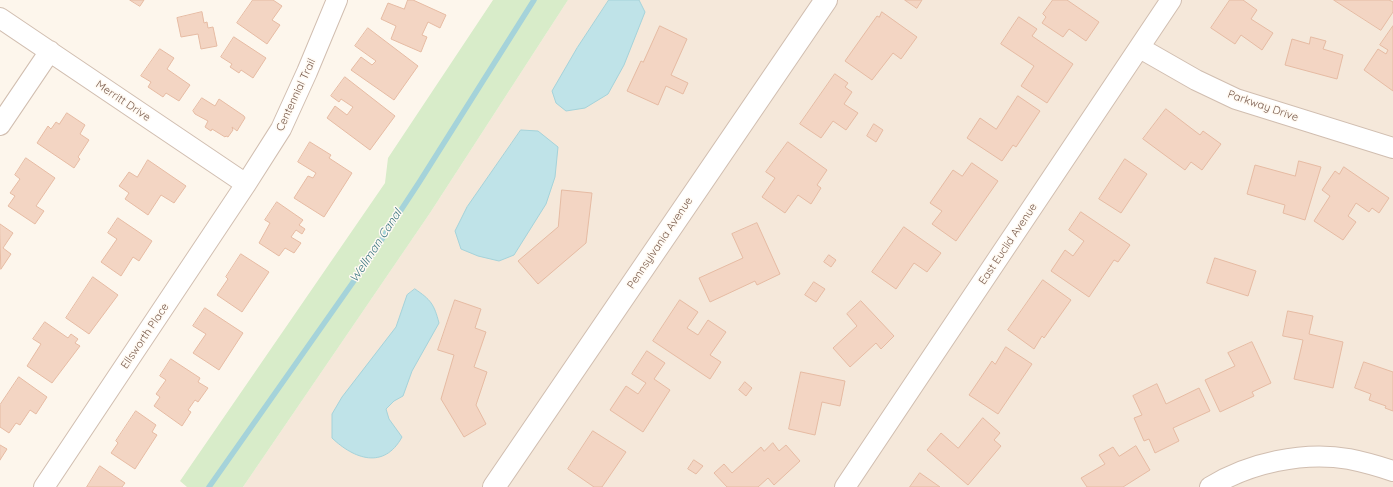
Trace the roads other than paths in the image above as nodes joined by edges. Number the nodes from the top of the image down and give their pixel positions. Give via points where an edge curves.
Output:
1 (337, 0) edge
2 (826, 0) edge
3 (1171, 0) edge
4 (0, 18) edge
5 (1140, 48) junction
6 (50, 51) junction
7 (0, 125) edge
8 (1393, 148) edge
9 (246, 184) junction
10 (1393, 471) edge
11 (44, 487) edge
12 (494, 487) edge
13 (846, 487) edge
14 (1210, 487) edge

1 - 9 street, Centennial Trail via 281,129
2 - 12 street, Pennsylvania Avenue
3 - 5 street, East Euclid Avenue
4 - 6 street, Merritt Drive
5 - 8 street, Parkway Drive via 1236,99
5 - 13 street, East Euclid Avenue
6 - 7 street
6 - 9 street, Merritt Drive
9 - 11 street, Ellsworth Place
10 - 14 street via 1347,459 1304,457 1262,465

